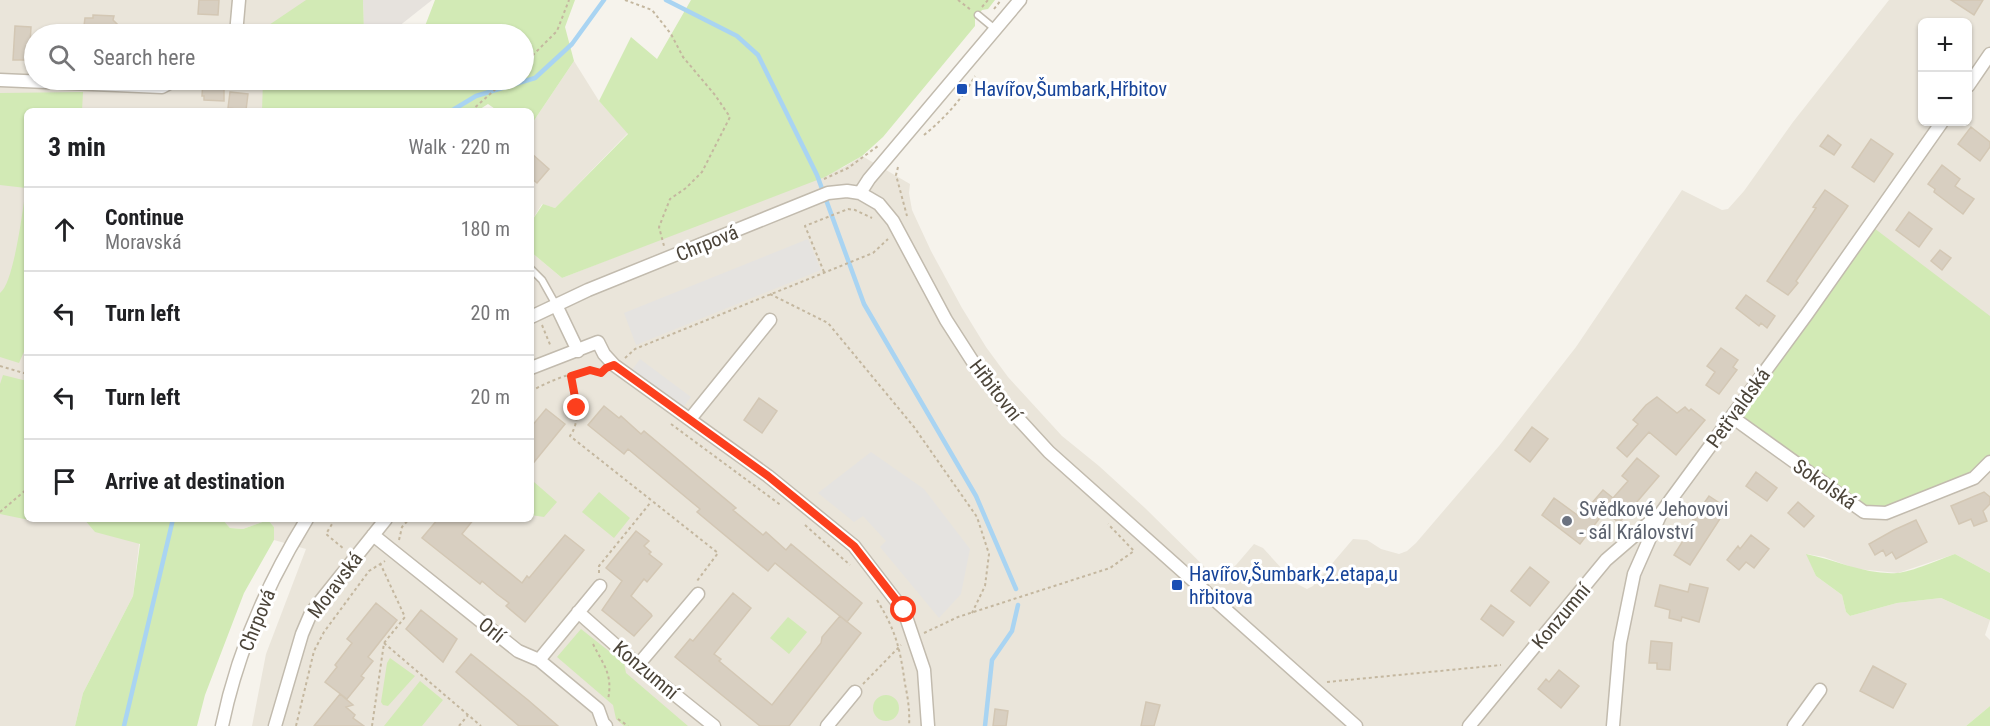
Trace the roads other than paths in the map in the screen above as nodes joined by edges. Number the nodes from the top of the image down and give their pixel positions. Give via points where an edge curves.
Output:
1 (238, 0) edge
2 (1020, 0) edge
3 (978, 15) road end
4 (237, 24) edge
5 (995, 30) junction
6 (1989, 59) edge
7 (0, 80) edge
8 (24, 81) edge
9 (1972, 81) edge
10 (1939, 126) edge
11 (860, 193) junction
12 (534, 272) edge
13 (556, 305) junction
14 (534, 316) edge
15 (770, 320) dead end
16 (578, 351) junction
17 (534, 367) edge
18 (1731, 417) junction
19 (690, 419) junction
20 (1990, 462) edge
21 (1661, 513) junction
22 (305, 522) edge
23 (384, 522) edge
24 (373, 535) junction
25 (600, 586) road end
26 (698, 594) road end
27 (582, 615) junction
28 (539, 660) junction
29 (638, 665) junction
30 (1820, 690) dead end
31 (855, 692) road end
32 (222, 726) edge
33 (275, 726) edge
34 (606, 726) edge
35 (714, 726) edge
36 (827, 726) edge
37 (928, 726) edge
38 (1356, 726) edge
39 (1469, 726) edge
40 (1613, 726) edge
41 (1794, 726) edge

1 - 4 street
2 - 5 street
3 - 5 lane
5 - 11 street
6 - 9 street
7 - 8 street
10 - 18 street, Petřvaldská
11 - 13 street, Chrpová via 828,193
11 - 38 street, Hřbitovní via 888,214 973,362 1002,401 1049,452
12 - 13 lane
13 - 14 street, Chrpová
13 - 16 street
15 - 19 street
16 - 17 street
16 - 19 street via 598,342 614,365
18 - 20 street, Sokolská via 1864,512 1886,513 1974,478
18 - 21 street, Petřvaldská
19 - 37 street via 854,546 904,610 924,670
21 - 39 street, Konzumní via 1606,560
21 - 40 street, Petřvaldská via 1634,574 1620,643
22 - 32 street, Chrpová via 260,609 235,674
23 - 24 street, Moravská
24 - 28 street, Orlí via 518,651
24 - 33 street, Moravská via 305,624
25 - 27 street
26 - 29 street
27 - 28 street
27 - 29 street, Konzumní
28 - 34 street, Orlí via 598,709
29 - 35 street, Konzumní
30 - 41 street
31 - 36 street

